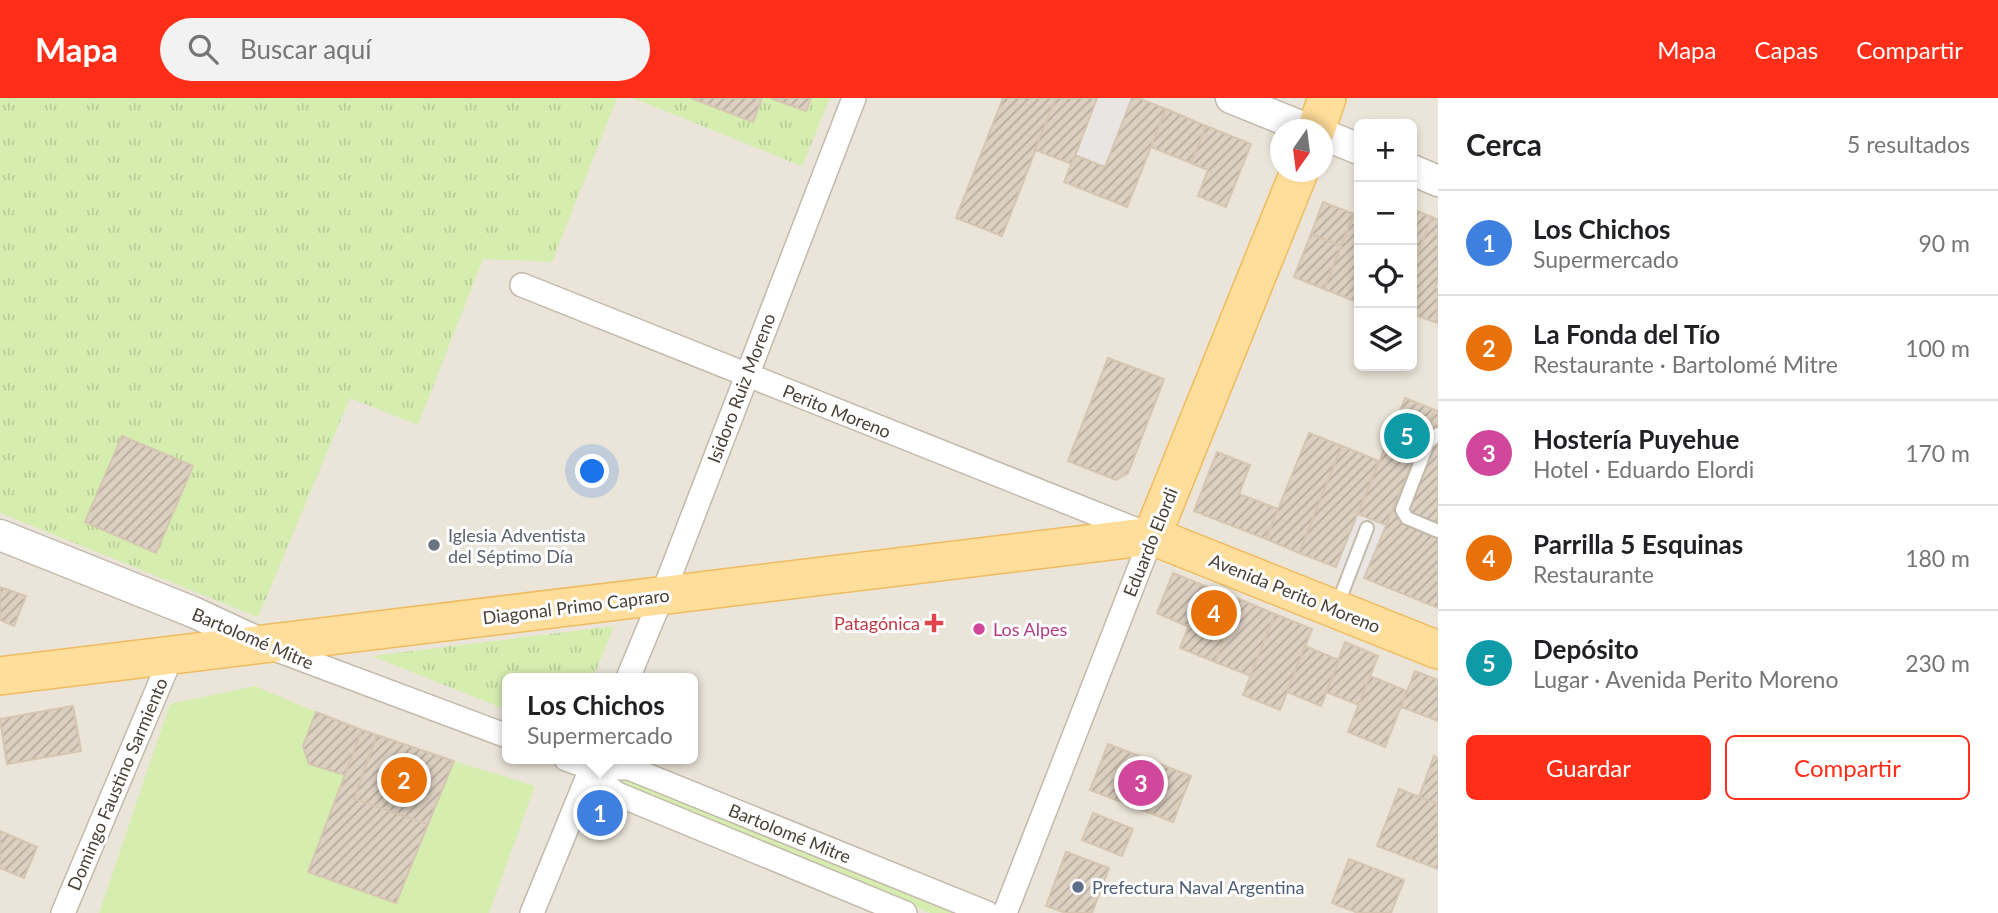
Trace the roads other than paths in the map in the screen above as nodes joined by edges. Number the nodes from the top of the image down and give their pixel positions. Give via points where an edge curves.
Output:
1 (854, 98) edge
2 (1231, 98) edge
3 (1327, 98) edge
4 (1283, 119) edge
5 (1320, 119) edge
6 (1333, 138) edge
7 (1354, 147) edge
8 (1417, 172) edge
9 (1438, 181) edge
10 (1295, 182) edge
11 (522, 285) dead end
12 (746, 375) junction
13 (1438, 434) edge
14 (1367, 528) dead end
15 (1438, 530) edge
16 (0, 535) edge
17 (1152, 536) junction
18 (662, 596) junction
19 (1335, 609) junction
20 (262, 644) junction
21 (1438, 650) edge
22 (172, 655) junction
23 (630, 673) edge
24 (0, 676) edge
25 (502, 734) edge
26 (593, 764) edge
27 (594, 764) edge
28 (602, 764) edge
29 (62, 913) edge
30 (532, 913) edge
31 (905, 913) edge
32 (987, 913) edge
33 (1004, 913) edge

1 - 12 street, Isidoro Ruiz Moreno
2 - 4 street
3 - 5 main road
6 - 7 street
8 - 9 street
10 - 17 main road, Eduardo Elordi
11 - 12 street, Perito Moreno
12 - 17 street, Perito Moreno
12 - 18 street, Isidoro Ruiz Moreno
13 - 15 lane via 1425,451 1402,510 1407,518
14 - 19 lane
16 - 20 street, Bartolomé Mitre
17 - 18 main road, Diagonal Primo Capraro
17 - 19 main road, Avenida Perito Moreno
17 - 33 street, Eduardo Elordi
18 - 20 main road, Diagonal Primo Capraro
18 - 23 street, Isidoro Ruiz Moreno
19 - 21 main road, Avenida Perito Moreno
20 - 22 main road, Diagonal Primo Capraro
20 - 25 street, Bartolomé Mitre
22 - 24 main road, Diagonal Primo Capraro
22 - 29 street, Domingo Faustino Sarmiento
26 - 30 street
27 - 31 street, Bartolomé Mitre via 617,794
28 - 32 street, Bartolomé Mitre via 629,768

